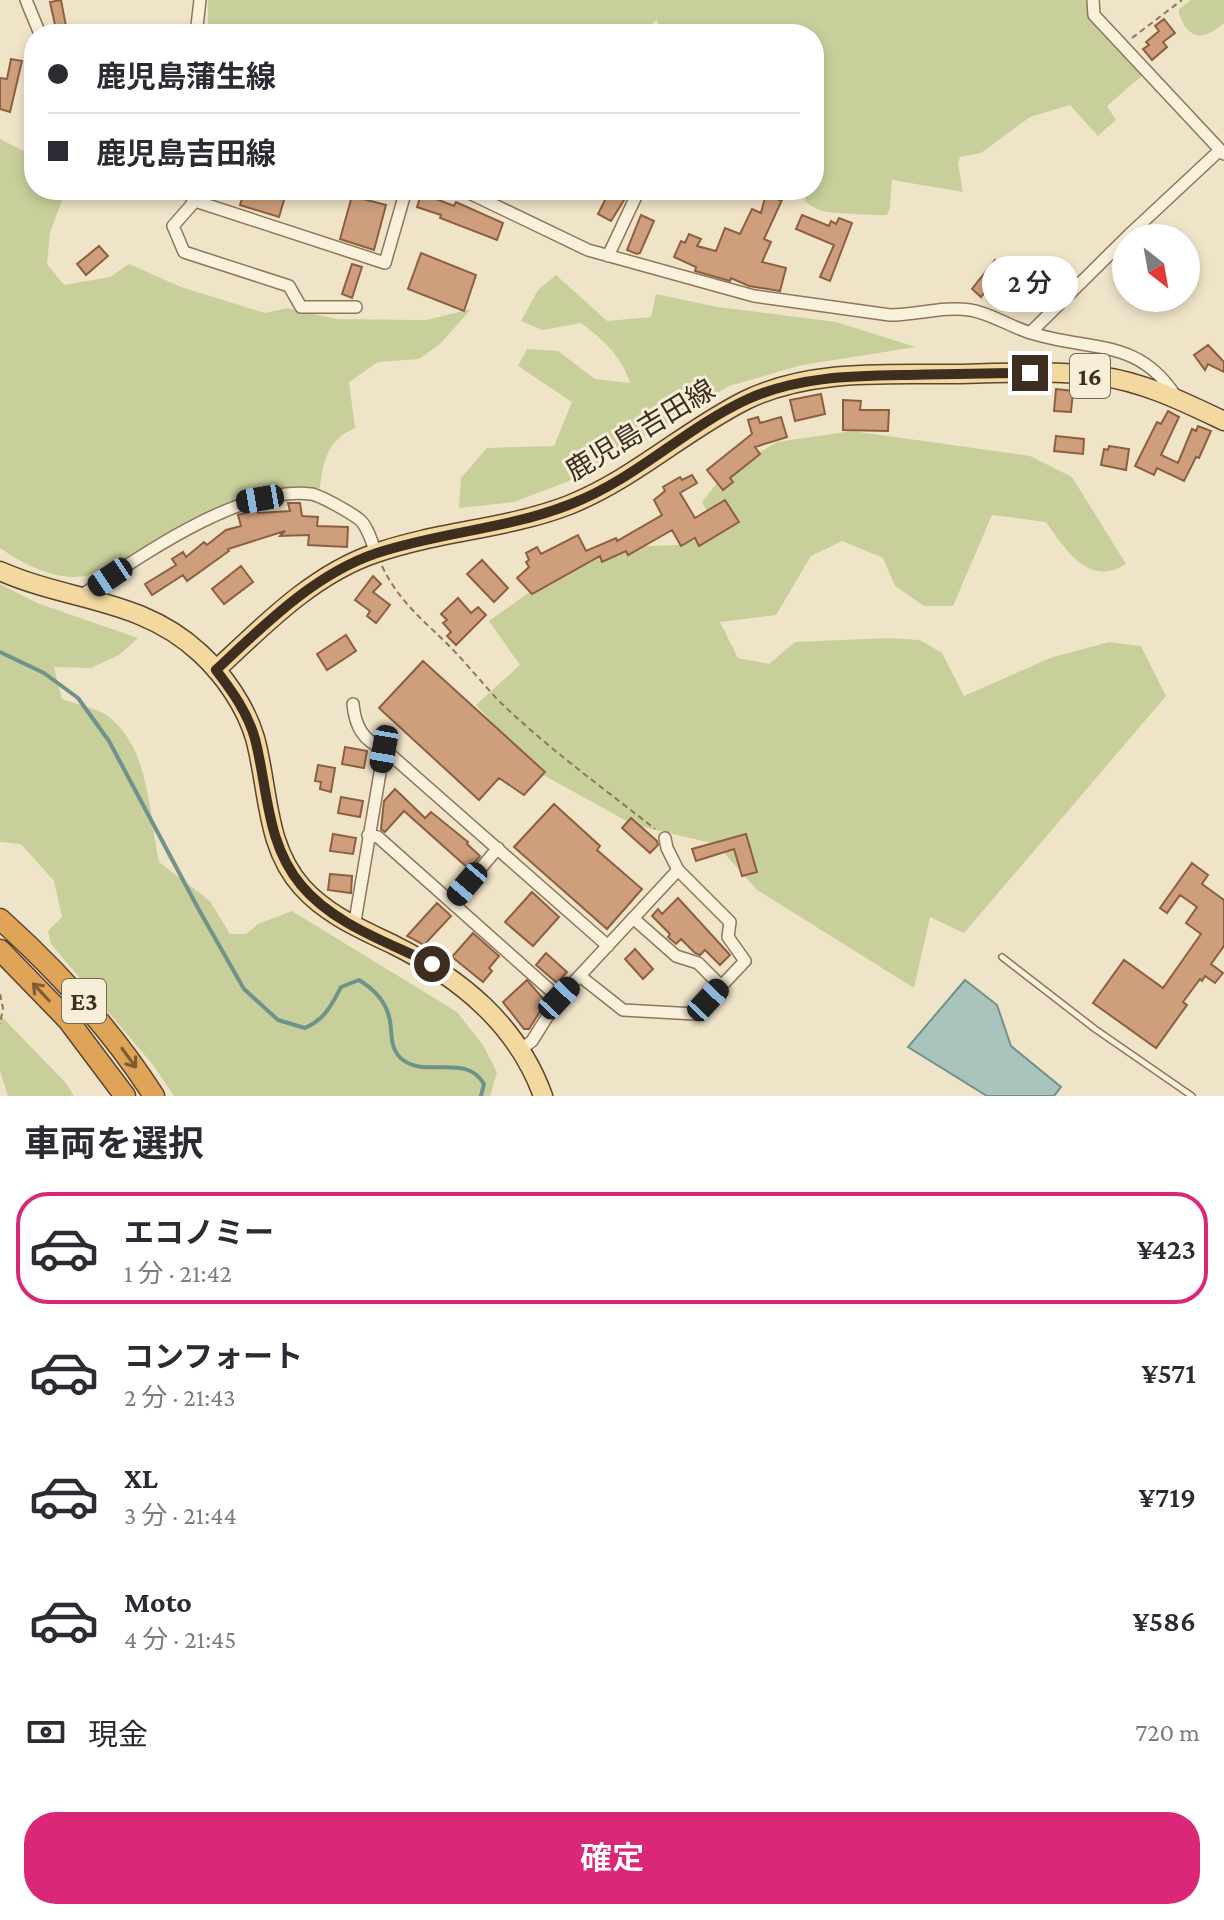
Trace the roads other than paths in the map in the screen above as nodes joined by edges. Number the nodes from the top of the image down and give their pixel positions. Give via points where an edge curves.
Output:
1 (26, 0) edge
2 (200, 0) edge
3 (1093, 0) edge
4 (36, 24) edge
5 (197, 24) edge
6 (1222, 152) edge
7 (403, 200) edge
8 (484, 200) edge
9 (634, 200) edge
10 (195, 201) joint
11 (608, 256) junction
12 (356, 307) dead end
13 (1030, 333) junction
14 (1177, 399) junction
15 (1224, 421) edge
16 (376, 553) junction
17 (0, 571) edge
18 (79, 597) junction
19 (216, 670) junction
20 (353, 704) dead end
21 (384, 749) junction
22 (368, 835) junction
23 (665, 838) road end
24 (498, 848) junction
25 (678, 870) junction
26 (452, 902) junction
27 (633, 918) junction
28 (0, 919) edge
29 (354, 927) junction
30 (608, 946) junction
31 (0, 950) edge
32 (1002, 957) dead end
33 (580, 976) junction
34 (721, 986) junction
35 (559, 998) junction
36 (520, 1050) junction
37 (540, 1093) edge
38 (125, 1096) edge
39 (154, 1096) edge
40 (1192, 1096) edge

1 - 4 street
2 - 5 street
3 - 6 street via 1094,15
6 - 13 street
7 - 10 street via 385,263
8 - 11 street
9 - 11 street
10 - 12 street via 173,226 184,252 289,286 301,307
11 - 13 street via 754,296 890,315 973,310
13 - 14 street via 1112,348 1142,361
14 - 15 main road, 鹿児島吉田線 / 16
14 - 16 main road, 鹿児島吉田線 / 16 via 1124,381 1053,373 838,376 801,382 746,400 628,476 571,504
16 - 18 street via 362,521 313,494 277,496 243,502 212,516
16 - 19 main road, 鹿児島吉田線 / 16 via 314,585
17 - 18 main road
18 - 19 main road via 154,620
19 - 29 main road via 251,728 275,839 285,860 317,901
20 - 21 street via 367,742
21 - 22 street
21 - 24 street
22 - 26 street via 378,837
22 - 29 street
23 - 25 street
24 - 26 street
24 - 30 street
25 - 27 street
25 - 34 street via 730,922 728,937 745,961
26 - 35 street
27 - 30 street
27 - 34 street via 676,956 698,963
28 -> 39 highway, E3 via 95,1013
29 - 36 main road via 452,978 493,1014
30 - 33 street
38 -> 31 highway, E3 via 68,1020
32 - 40 lane
33 - 34 street via 623,1010 695,1014
33 - 35 street
35 - 36 street via 532,1041
36 - 37 main road

